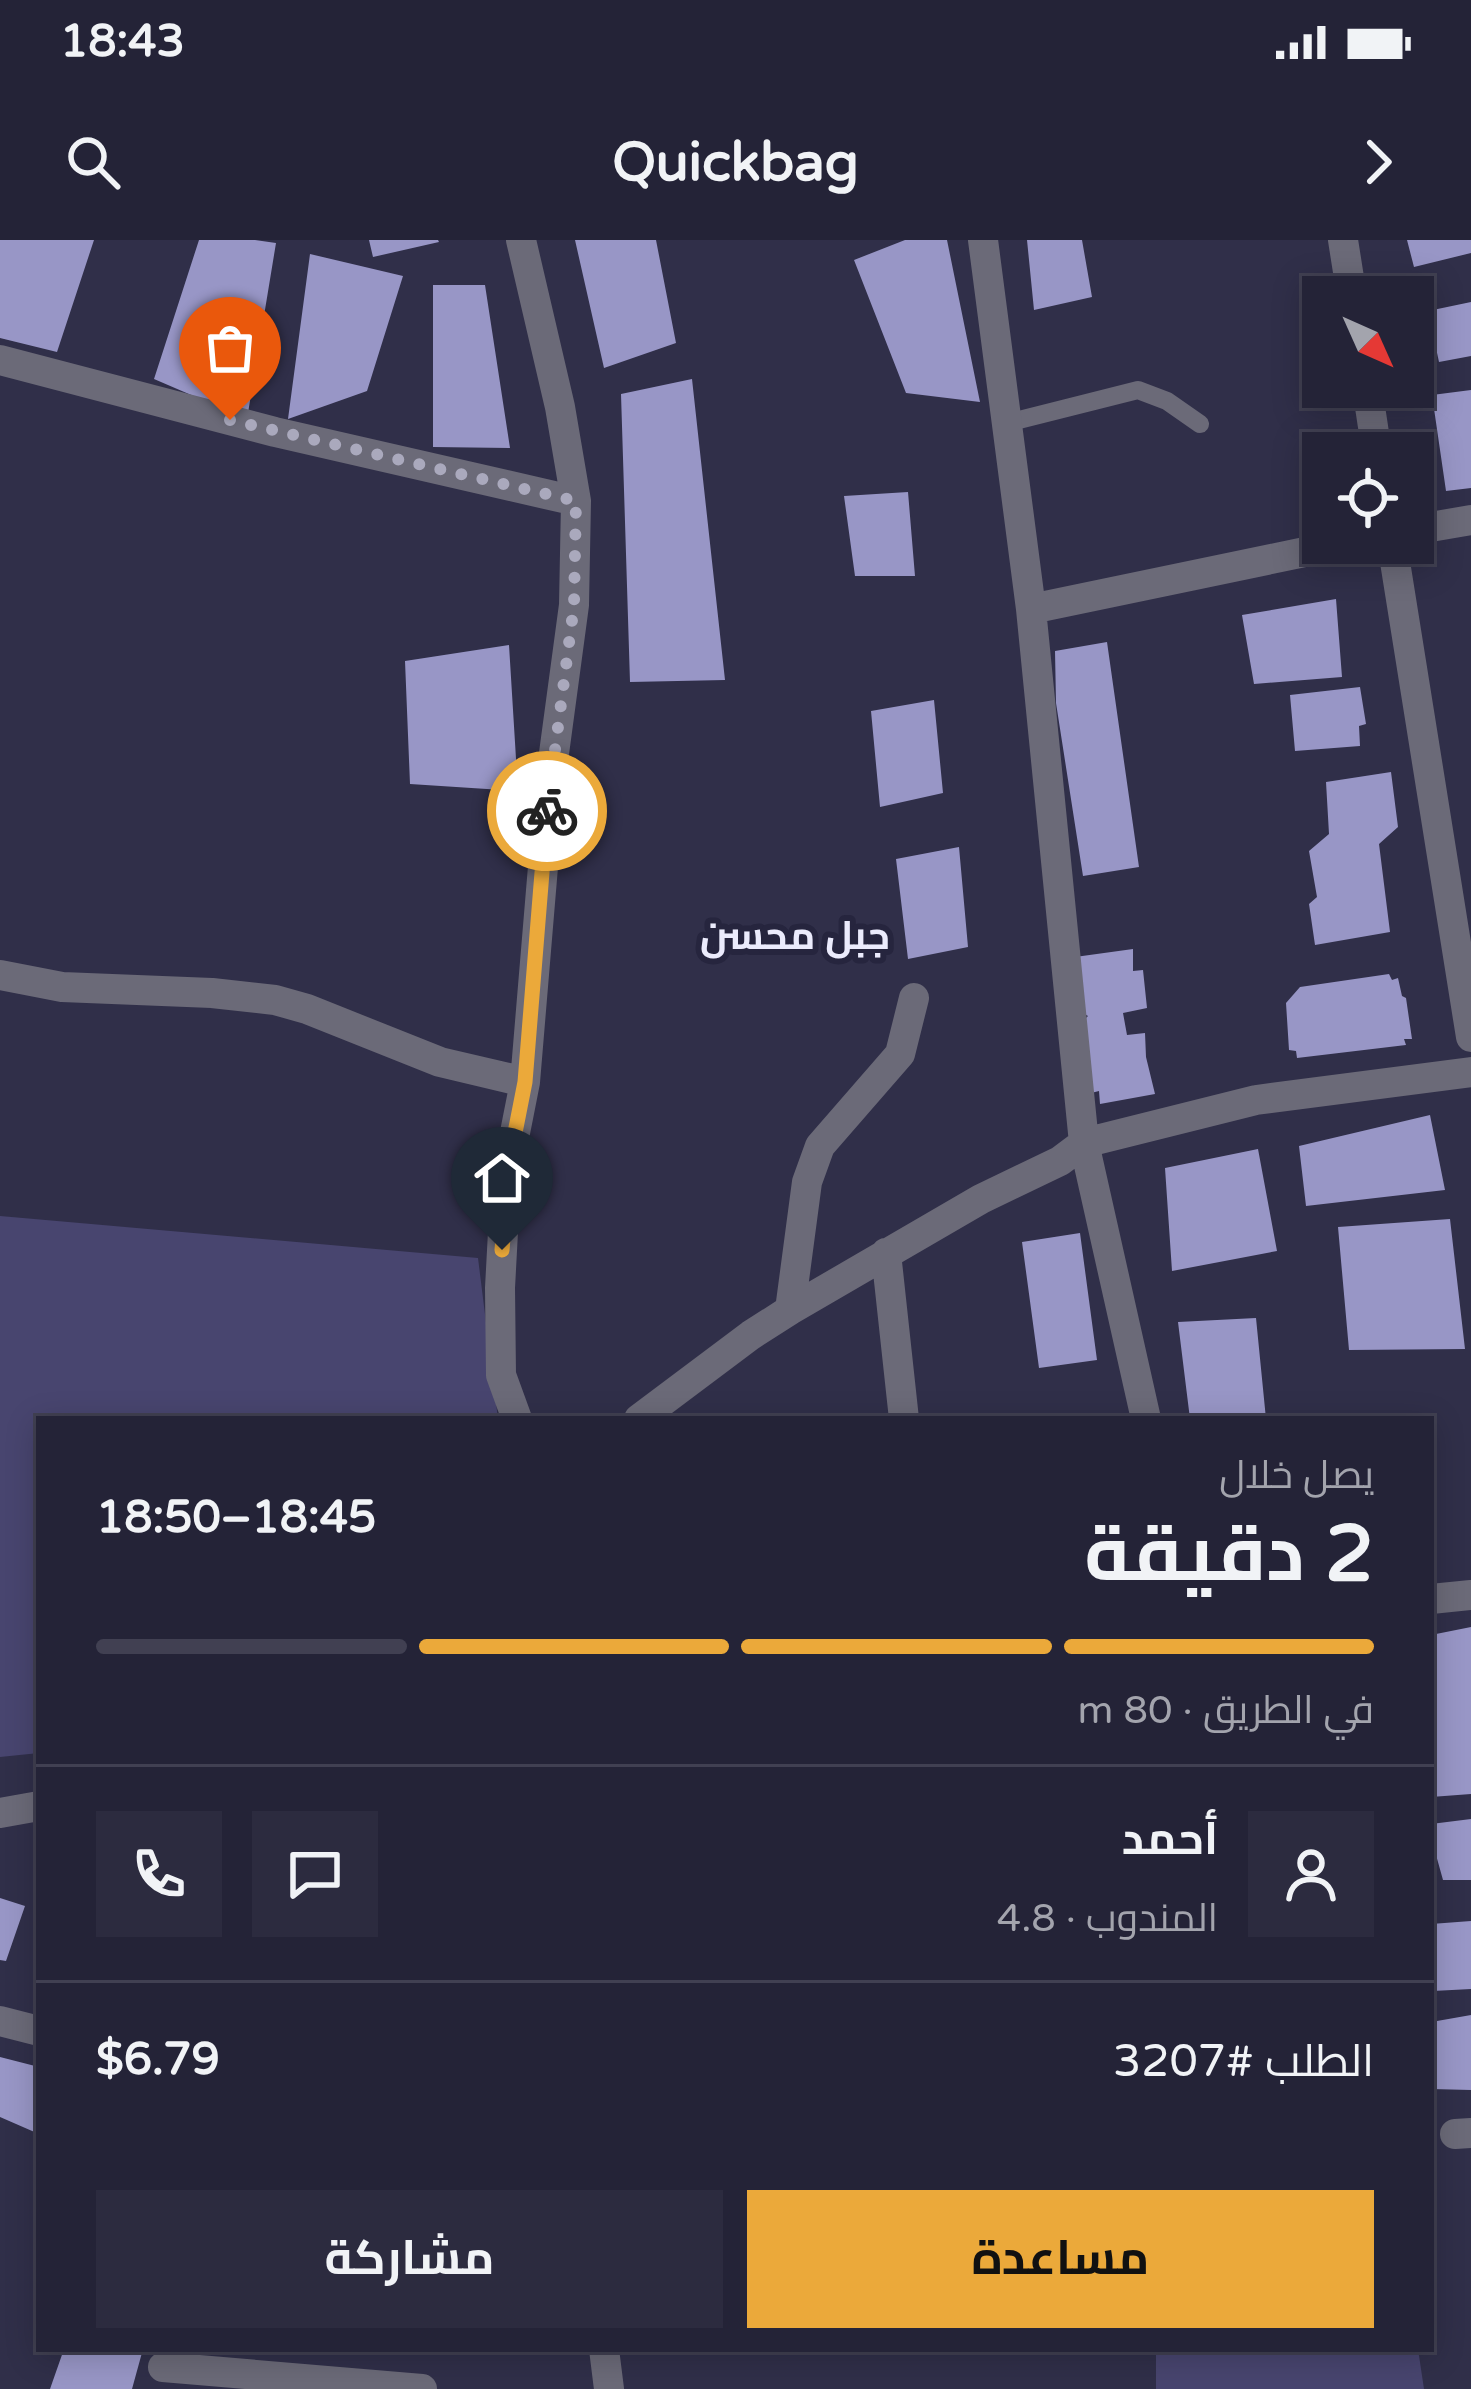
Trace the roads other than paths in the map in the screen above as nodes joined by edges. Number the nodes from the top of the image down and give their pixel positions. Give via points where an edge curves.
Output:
1 (521, 240) edge
2 (983, 240) edge
3 (1343, 240) edge
4 (1349, 276) edge
5 (0, 360) edge
6 (1007, 423) junction
7 (1200, 424) dead end
8 (576, 501) junction
9 (1471, 520) edge
10 (1434, 526) edge
11 (1302, 553) edge
12 (1395, 564) edge
13 (1031, 609) junction
14 (0, 975) edge
15 (914, 998) dead end
16 (1471, 1037) edge
17 (1471, 1072) edge
18 (525, 1082) junction
19 (1084, 1143) junction
20 (886, 1252) junction
21 (790, 1310) junction
22 (516, 1416) edge
23 (643, 1416) edge
24 (904, 1416) edge
25 (1145, 1416) edge
26 (1471, 1595) edge
27 (1434, 1599) edge
28 (36, 1807) edge
29 (0, 1813) edge
30 (0, 2021) edge
31 (36, 2030) edge
32 (604, 2352) edge
33 (162, 2368) edge
34 (422, 2389) edge
35 (609, 2389) edge

1 - 8 street
2 - 6 street
3 - 4 street
5 - 8 street
6 - 7 lane via 1138,390
6 - 13 street
8 - 18 street via 574,605
9 - 10 street
11 - 13 street
12 - 16 street
13 - 19 street
14 - 18 street via 62,987 275,1000 440,1062
15 - 21 street via 900,1054 820,1146 807,1182
17 - 19 street via 1256,1100
18 - 22 street via 500,1288 501,1375
19 - 20 street
19 - 25 street
20 - 21 street
20 - 24 street
21 - 23 street
26 - 27 street
28 - 29 street
30 - 31 street
32 - 35 street
33 - 34 street

